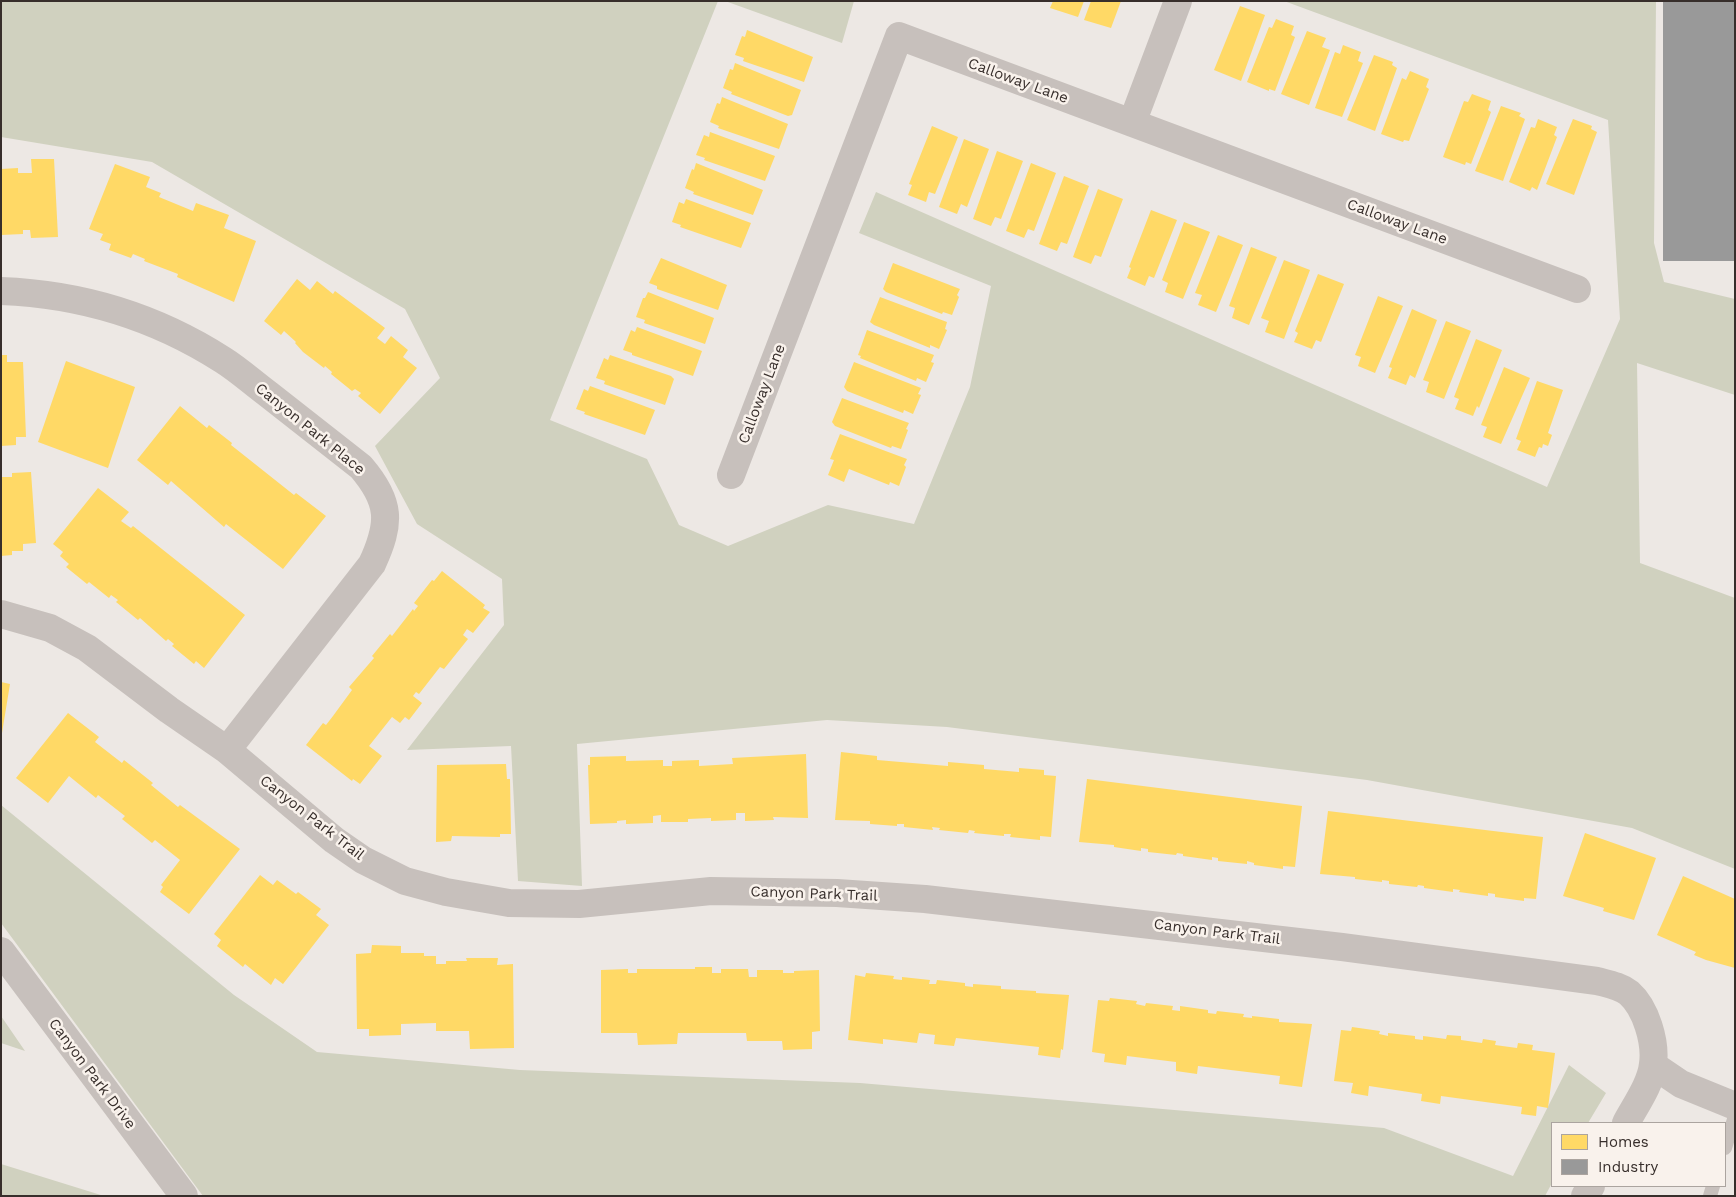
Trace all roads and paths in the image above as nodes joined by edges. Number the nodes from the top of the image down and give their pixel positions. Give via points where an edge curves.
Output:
1 (1178, 1) edge
2 (1132, 123) junction
3 (1577, 289) dead end
4 (1, 291) edge
5 (731, 475) dead end
6 (1, 614) edge
7 (227, 750) junction
8 (1, 951) edge
9 (1653, 1065) junction
10 (1735, 1106) edge
11 (1735, 1116) edge
12 (1627, 1122) edge
13 (1726, 1145) edge
14 (184, 1196) edge

1 - 2 street
2 - 3 street, Calloway Lane
2 - 5 street, Calloway Lane via 900,36
4 - 7 street, Canyon Park Place via 60,296 101,305 188,339 224,360 361,467 383,499 386,518 382,543 372,564
6 - 7 street, Canyon Park Trail via 50,628 87,648
7 - 9 street, Canyon Park Trail via 334,840 363,860 405,881 446,892 509,903 579,904 711,891 837,893 925,899 1332,946 1597,981 1628,993 1637,1003 1647,1023
8 - 14 street, Canyon Park Drive
9 - 10 street via 1681,1084
9 - 12 street
11 - 13 lane

